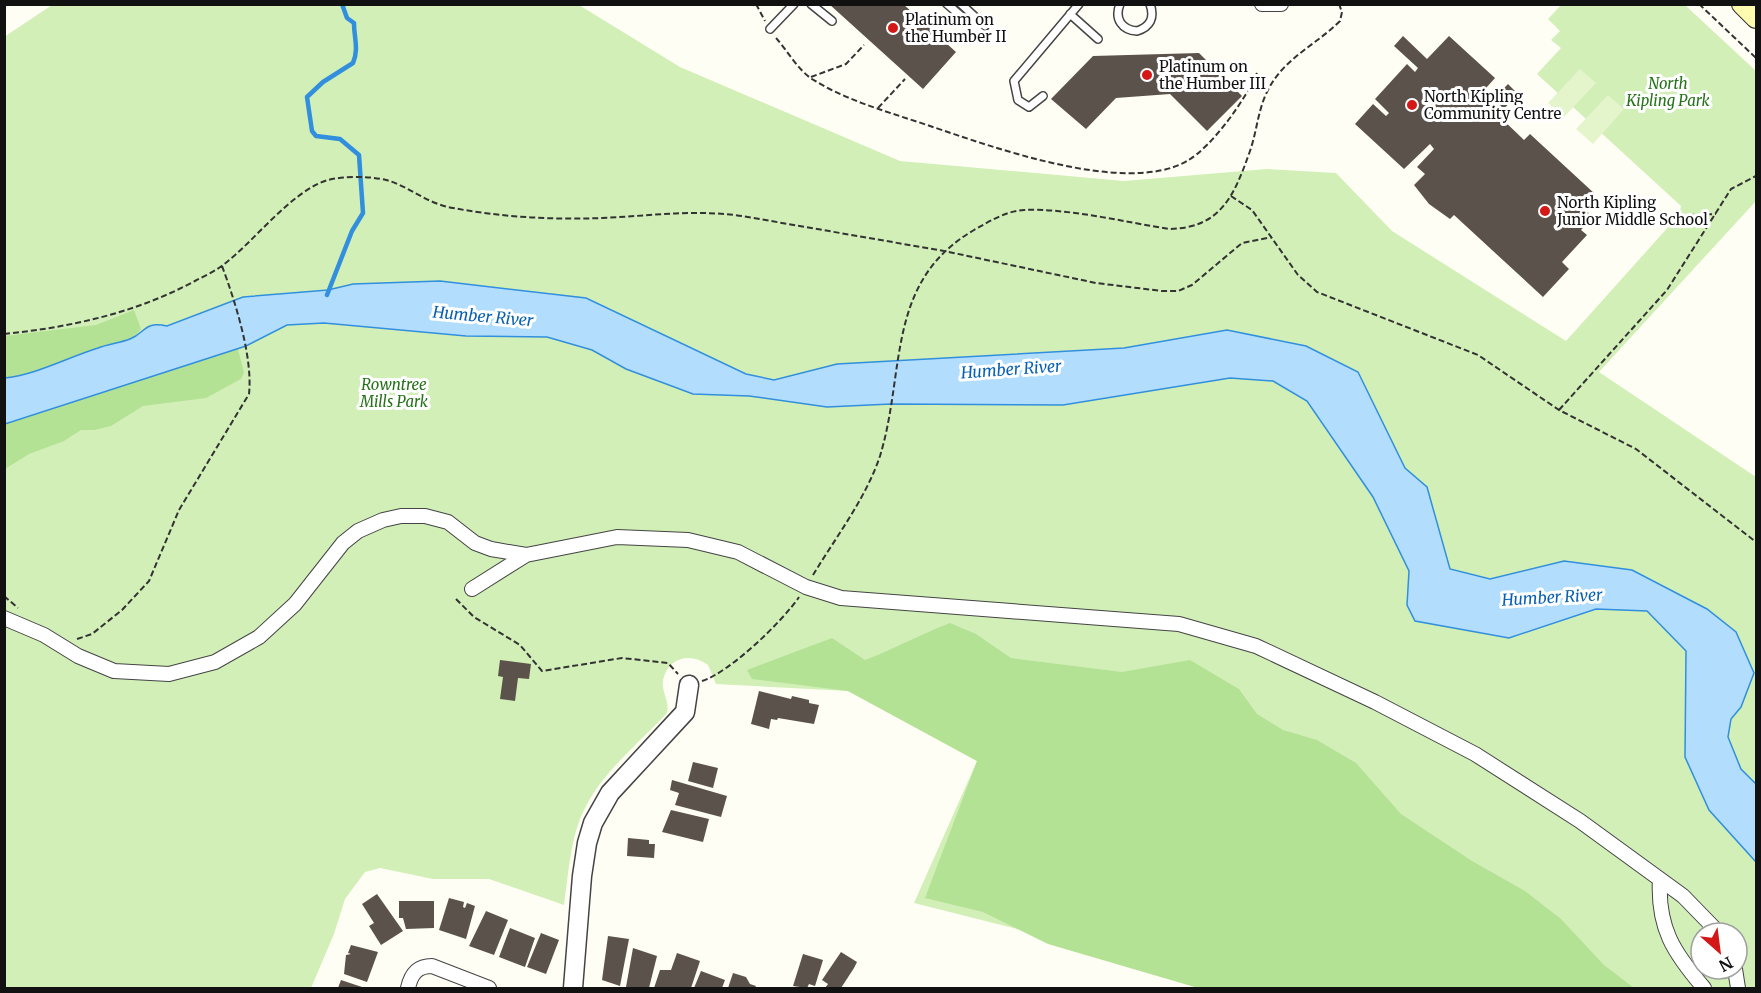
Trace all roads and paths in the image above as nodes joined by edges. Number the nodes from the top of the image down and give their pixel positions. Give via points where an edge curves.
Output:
1 (756, 4) edge
2 (794, 4) edge
3 (811, 4) edge
4 (946, 4) edge
5 (961, 4) edge
6 (1079, 4) edge
7 (1120, 4) edge
8 (1150, 4) edge
9 (1262, 4) edge
10 (1281, 4) edge
11 (1339, 4) edge
12 (1699, 4) edge
13 (1742, 4) edge
14 (1070, 14) junction
15 (1756, 18) edge
16 (832, 21) dead end
17 (985, 26) dead end
18 (770, 29) junction
19 (981, 33) dead end
20 (1098, 39) dead end
21 (864, 45) dead end
22 (1756, 58) edge
23 (1257, 73) dead end
24 (809, 77) junction
25 (905, 79) dead end
26 (1043, 96) dead end
27 (877, 108) junction
28 (1756, 176) edge
29 (1231, 196) junction
30 (1716, 214) junction
31 (1688, 215) dead end
32 (1272, 237) junction
33 (944, 251) junction
34 (222, 266) junction
35 (4, 334) edge
36 (1559, 410) junction
37 (1756, 542) edge
38 (526, 555) junction
39 (811, 579) dead end
40 (472, 589) dead end
41 (802, 594) dead end
42 (456, 599) dead end
43 (4, 618) edge
44 (70, 640) dead end
45 (689, 685) junction
46 (1660, 879) junction
47 (1707, 921) edge
48 (408, 988) edge
49 (489, 988) edge
50 (573, 988) edge
51 (1704, 988) edge

1 - 18 path
2 - 18 lane
3 - 16 lane
4 - 19 lane
5 - 17 lane
6 - 14 lane
7 - 8 lane via 1119,22 1130,31 1148,26 1152,19
9 - 10 street
11 - 29 path via 1340,21 1284,66 1268,90 1250,151
12 - 22 path
13 - 15 main road
14 - 20 lane
14 - 26 lane via 1014,81 1018,100 1029,107
18 - 24 path
21 - 24 path via 846,64
23 - 27 path via 1246,97 1204,148 1175,166 1143,172 1036,161
24 - 27 path via 848,100
25 - 27 path
28 - 30 path via 1731,189
29 - 32 path via 1252,210
29 - 33 path via 1211,220 1187,228 1169,229 1070,214 1013,212 987,223
30 - 31 path
30 - 36 path via 1667,290
32 - 33 path via 1242,243 1192,285 1170,291 1096,283
32 - 36 path via 1298,275 1317,292 1478,355
33 - 34 path via 709,212 575,219 513,216 451,208 386,180 352,178 326,181 308,190
33 - 39 path via 918,285 907,312 889,417 871,477
34 - 35 path via 170,295 110,317
34 - 44 path via 246,354 249,394 179,510 149,581 92,634
36 - 37 path via 1636,449
38 - 40 street
38 - 43 street via 475,543 448,522 425,516 383,520 343,543 295,604 259,637 215,662 170,674 114,671
38 - 46 street via 617,537 688,540 738,552 806,587 841,598 1135,619 1215,633 1295,664 1475,754 1580,821
41 - 45 path via 784,617 715,677
42 - 45 path via 474,617 520,645 542,670 622,658 668,663
45 - 50 street via 685,712 610,793 593,823 582,876
46 - 47 street
46 - 51 street via 1661,912 1674,953
48 - 49 street via 415,971 432,966

